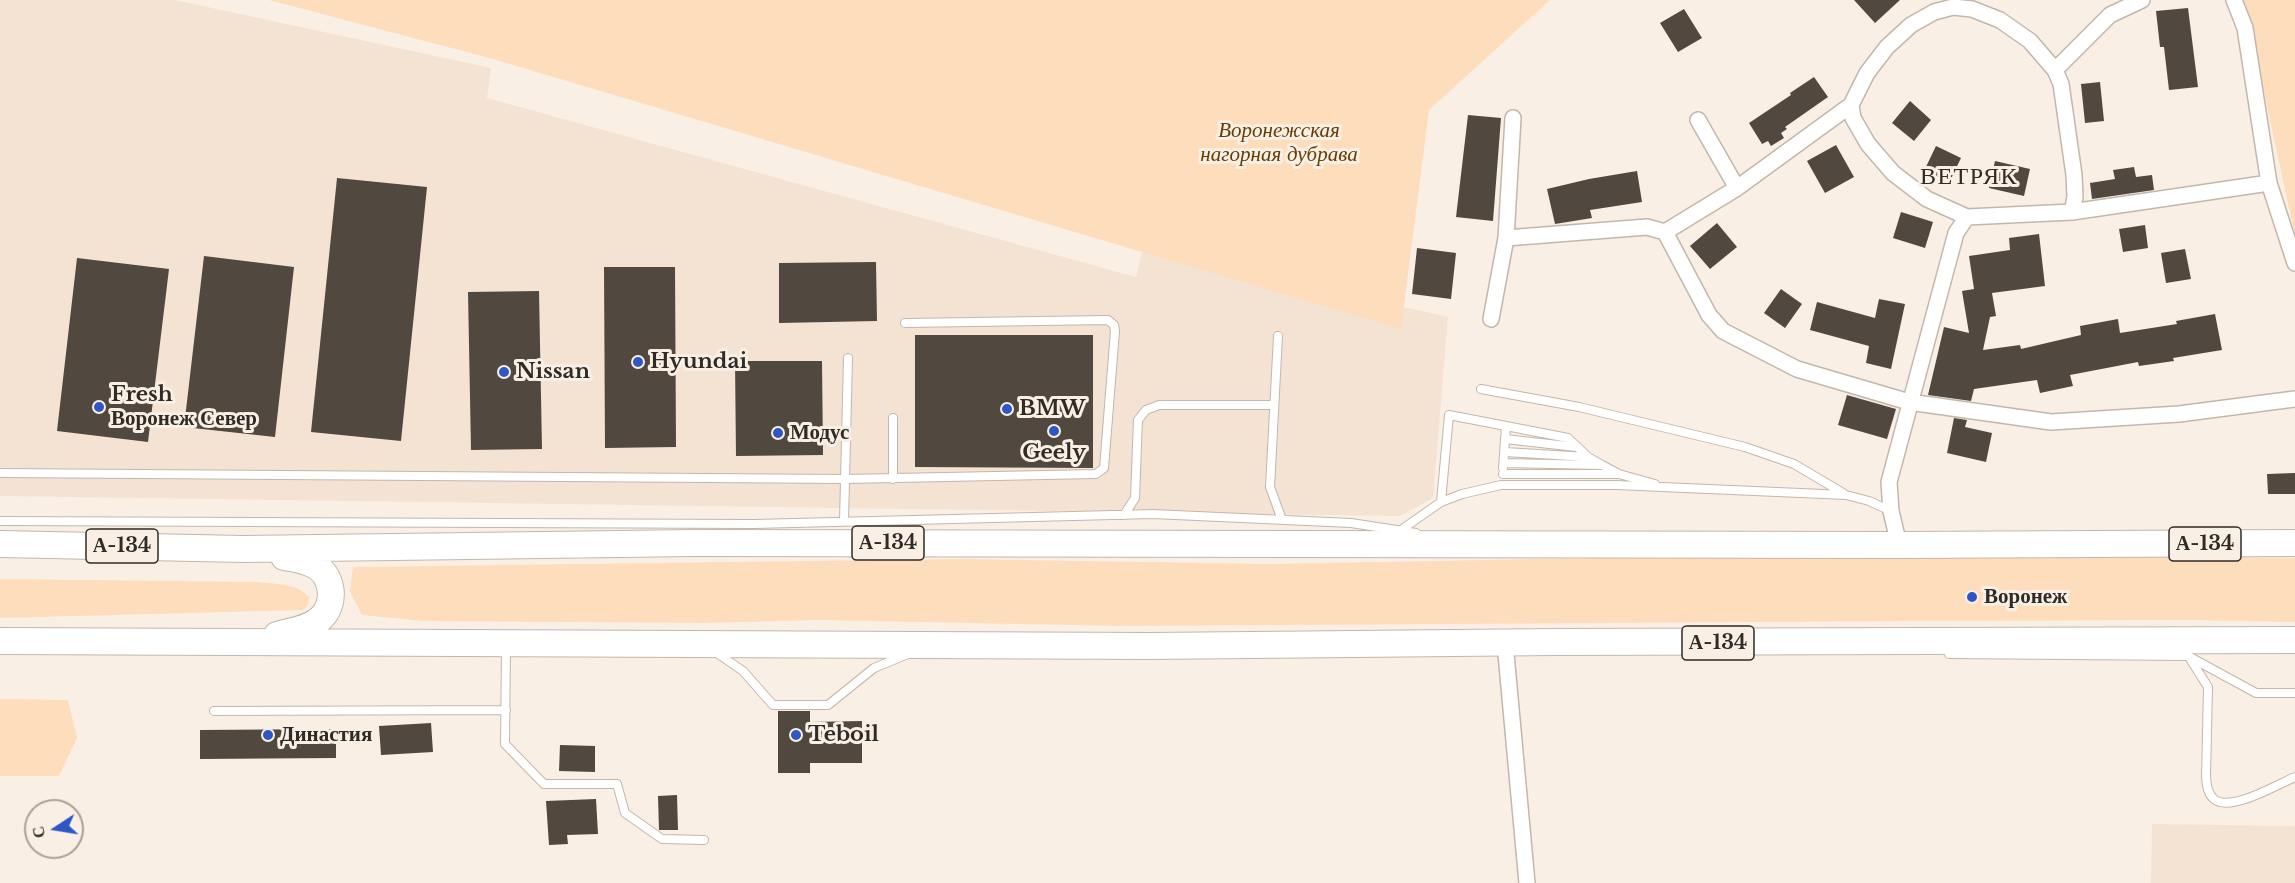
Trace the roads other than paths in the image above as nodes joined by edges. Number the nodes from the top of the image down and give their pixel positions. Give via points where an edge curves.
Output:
1 (2142, 0) edge
2 (2234, 0) edge
3 (2055, 70) junction
4 (1851, 105) junction
5 (1513, 118) dead end
6 (1698, 120) dead end
7 (2269, 183) junction
8 (1737, 188) junction
9 (2072, 212) junction
10 (1967, 217) junction
11 (1665, 232) junction
12 (1506, 238) junction
13 (2295, 263) edge
14 (1491, 319) dead end
15 (905, 323) dead end
16 (1278, 336) dead end
17 (848, 358) dead end
18 (1481, 389) dead end
19 (2295, 399) edge
20 (1909, 402) junction
21 (1274, 405) junction
22 (893, 418) dead end
23 (1506, 426) junction
24 (1505, 440) junction
25 (1576, 447) junction
26 (1504, 452) junction
27 (1588, 457) junction
28 (1504, 463) junction
29 (1602, 465) junction
30 (0, 473) edge
31 (1503, 474) junction
32 (1619, 474) junction
33 (894, 478) junction
34 (845, 479) junction
35 (1501, 485) junction
36 (1668, 487) junction
37 (1846, 495) junction
38 (1441, 502) junction
39 (1891, 511) junction
40 (1124, 515) junction
41 (1282, 520) junction
42 (0, 521) edge
43 (844, 521) junction
44 (1401, 530) junction
45 (2295, 543) edge
46 (0, 544) edge
47 (1462, 544) junction
48 (1899, 545) junction
49 (243, 549) junction
50 (2295, 640) edge
51 (1867, 641) junction
52 (0, 642) edge
53 (254, 642) junction
54 (506, 643) junction
55 (704, 643) junction
56 (1505, 643) junction
57 (929, 645) junction
58 (1926, 650) dead end
59 (1935, 652) dead end
60 (2188, 656) junction
61 (2295, 693) edge
62 (506, 710) junction
63 (214, 711) dead end
64 (2295, 777) edge
65 (704, 840) dead end
66 (1527, 883) edge

1 - 3 street via 2110,15
2 - 7 street via 2245,28
3 - 4 street via 2030,41 2000,20 1972,9 1953,7 1911,24 1887,47 1867,73
3 - 9 street via 2061,84 2074,175
4 - 8 street
4 - 10 street via 1853,118 1868,144 1893,173 1927,199
5 - 12 street
6 - 8 street
7 - 9 street
7 - 13 street
8 - 11 street
9 - 10 street
10 - 20 street via 1956,233
11 - 12 street via 1647,227
11 - 20 street via 1709,315 1723,331 1797,369
12 - 14 street
15 - 33 lane via 1108,320 1115,331 1101,472
16 - 21 lane
17 - 34 lane
18 - 37 lane via 1579,407 1745,447 1794,464
19 - 20 street via 2179,414 2051,422
20 - 39 street via 1889,482
21 - 40 lane via 1159,405 1146,410 1138,420 1136,498
21 - 41 lane via 1270,487
22 - 33 lane
23 - 24 lane
23 - 25 lane via 1568,438
23 - 38 lane via 1449,415
24 - 25 lane
24 - 26 lane
25 - 27 lane
26 - 27 lane
26 - 28 lane
27 - 29 lane
28 - 29 lane
28 - 31 lane
29 - 32 lane
30 - 34 lane
31 - 32 lane
31 - 35 lane
32 - 36 lane
33 - 34 lane
34 - 43 lane
35 - 36 lane
35 - 38 lane
36 - 37 lane
37 - 39 lane
38 - 44 lane
39 - 48 street
40 - 41 lane
40 - 43 lane
41 - 44 lane via 1352,522
42 - 43 lane
44 - 47 lane
45 - 48 highway, А-134
46 - 49 highway, А-134
47 - 48 highway, А-134
47 - 49 highway, А-134 via 694,543
49 - 53 highway, А-134 via 314,564 327,578 331,593 329,607 320,620
50 - 51 highway, А-134
51 - 56 highway, А-134
51 - 58 lane
52 - 53 highway, А-134
53 - 54 highway, А-134
54 - 55 highway, А-134
54 - 62 lane
55 - 57 highway, А-134
55 - 57 lane via 743,671 773,705 828,705 874,668
56 - 57 highway, А-134
56 - 66 street
59 - 60 lane
60 - 61 lane via 2256,693
60 - 64 lane via 2208,687 2206,777 2215,800 2227,804 2242,801
62 - 63 lane
62 - 65 lane via 505,744 544,784 617,784 625,813 662,839

